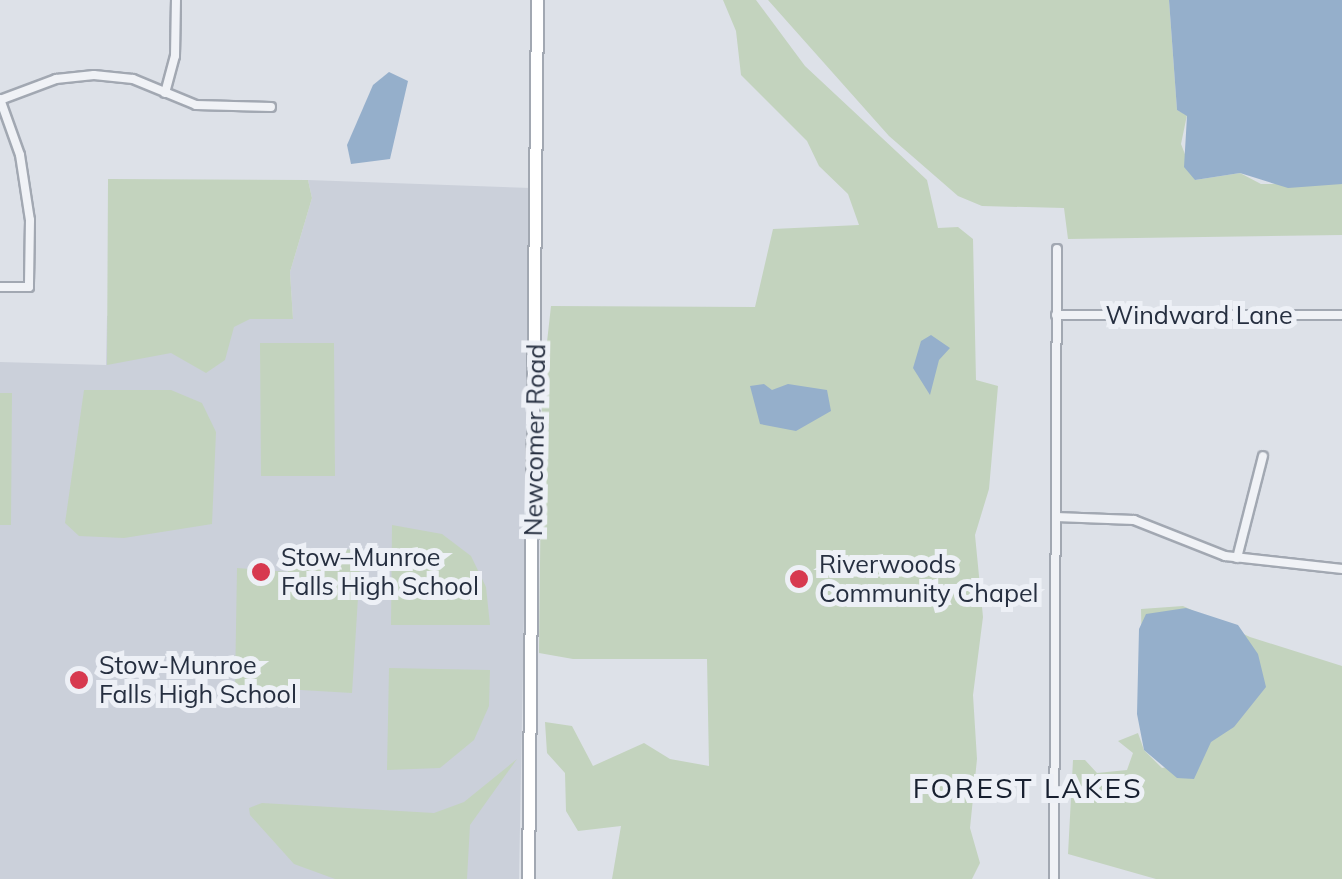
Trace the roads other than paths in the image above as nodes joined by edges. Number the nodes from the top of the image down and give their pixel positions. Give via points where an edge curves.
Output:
1 (176, 0) edge
2 (537, 0) edge
3 (165, 93) junction
4 (0, 100) edge
5 (271, 107) dead end
6 (1057, 248) dead end
7 (0, 286) edge
8 (1056, 315) junction
9 (1342, 315) edge
10 (1263, 456) dead end
11 (1056, 517) junction
12 (1237, 558) junction
13 (1342, 569) edge
14 (528, 879) edge
15 (1054, 879) edge

1 - 3 street via 176,56
2 - 14 street, Newcomer Road
3 - 4 street via 119,76 75,76
3 - 5 street via 216,108
4 - 7 street via 27,189 29,288
6 - 8 street
8 - 9 street, Windward Lane
8 - 11 street
10 - 12 street
11 - 12 street via 1134,520
11 - 15 street
12 - 13 street

